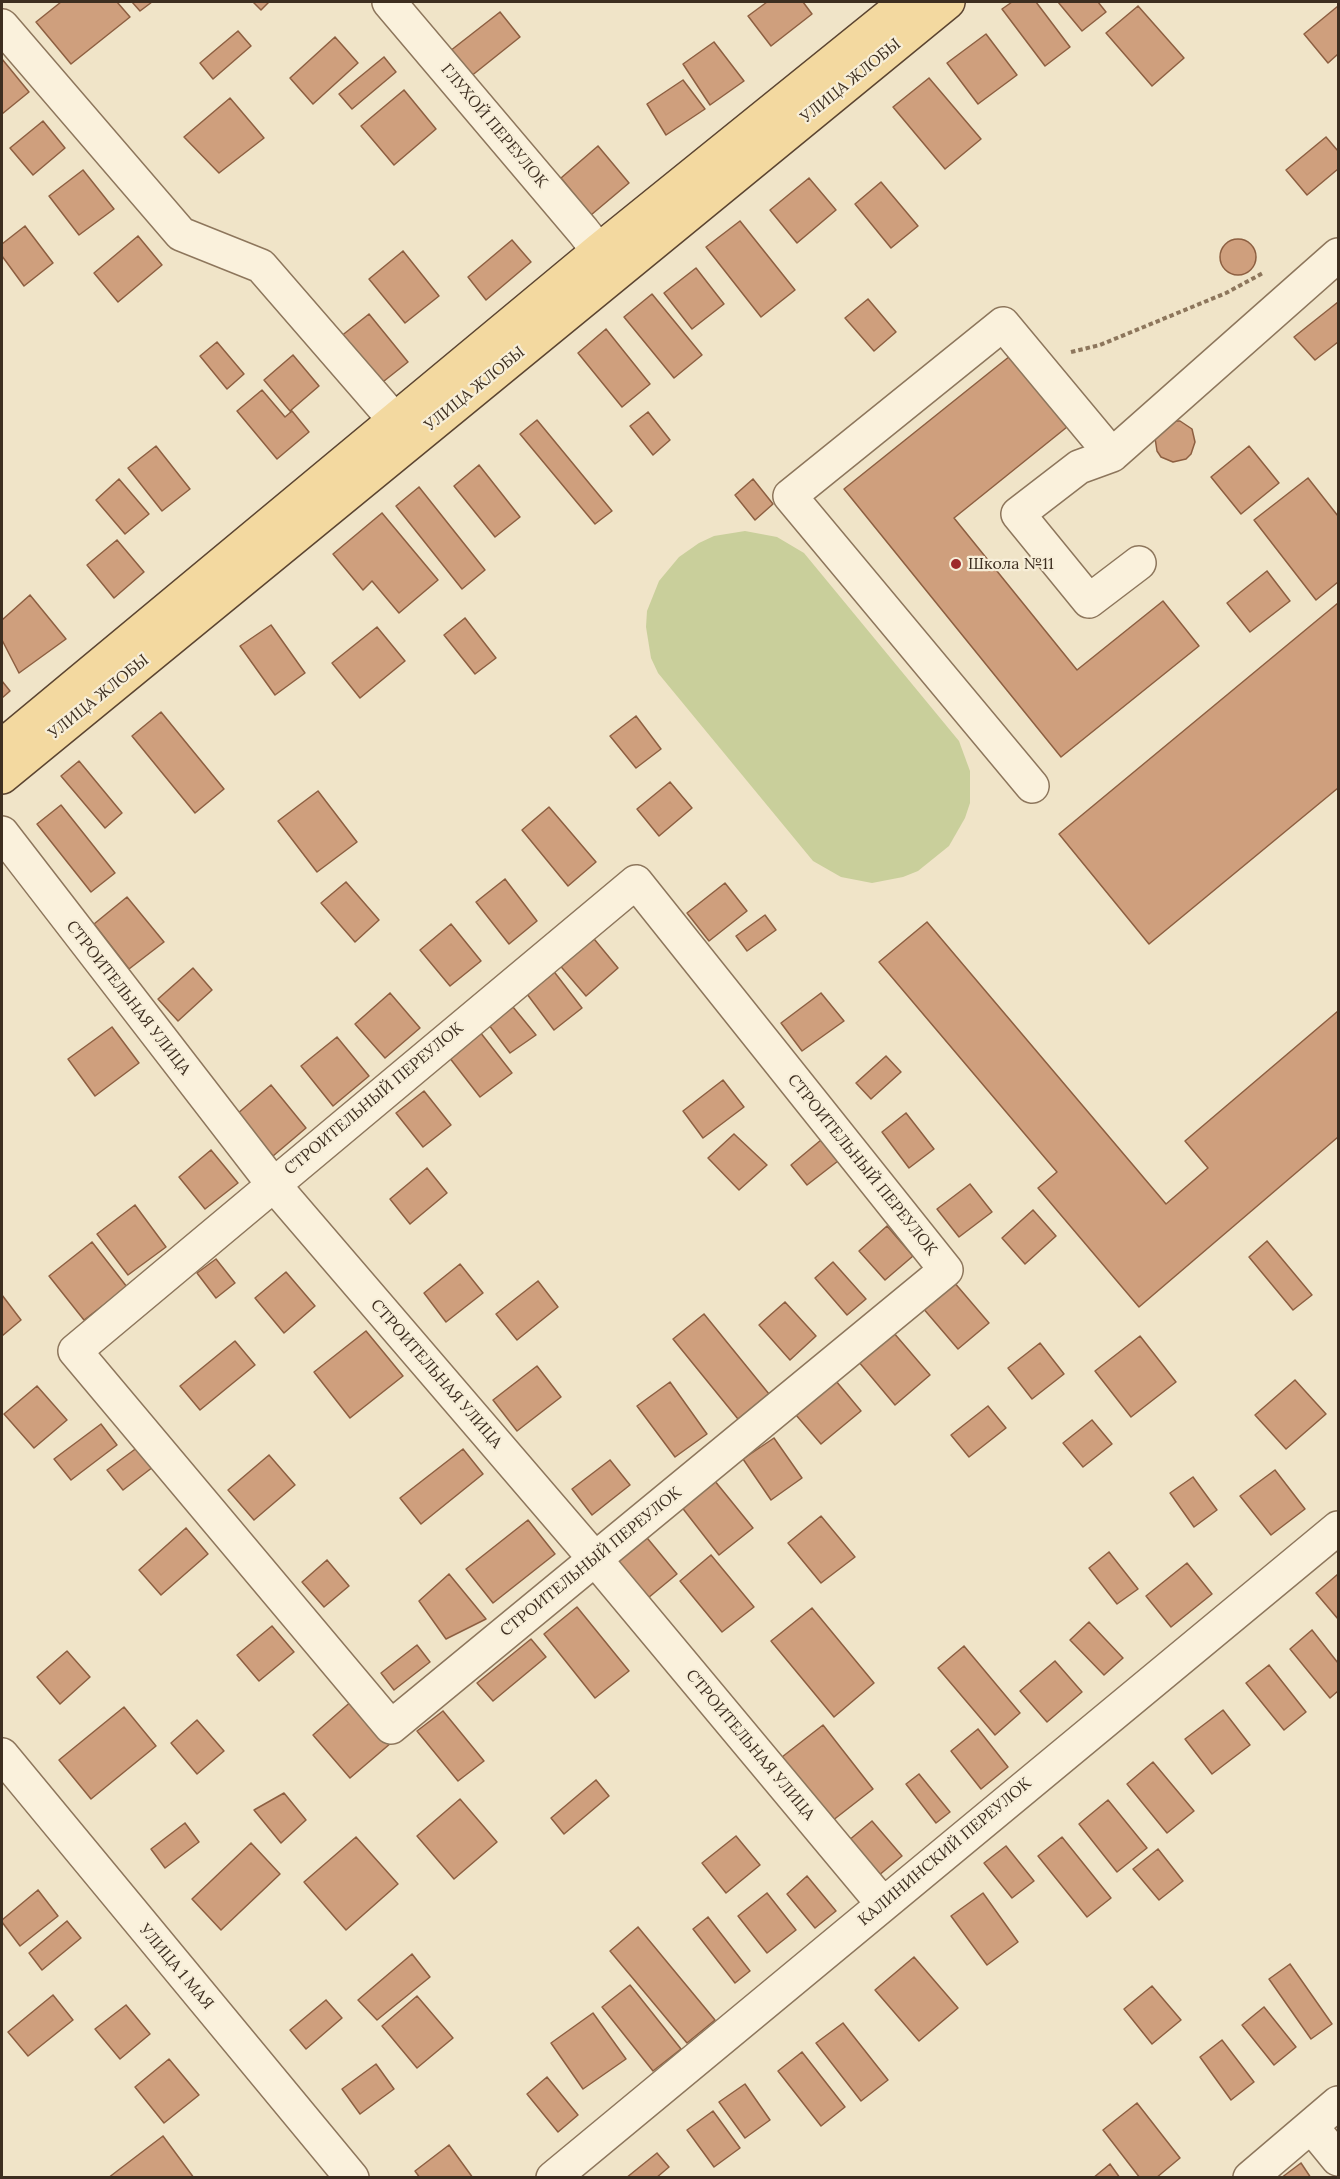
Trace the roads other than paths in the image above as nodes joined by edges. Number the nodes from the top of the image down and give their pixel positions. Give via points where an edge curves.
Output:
1 (389, 2) edge
2 (906, 2) edge
3 (948, 2) edge
4 (2, 26) edge
5 (1338, 255) edge
6 (608, 261) junction
7 (403, 430) junction
8 (1112, 455) junction
9 (1139, 563) dead end
10 (2, 746) edge
11 (2, 777) edge
12 (1032, 786) dead end
13 (2, 833) edge
14 (273, 1184) junction
15 (1338, 1528) edge
16 (595, 1559) junction
17 (2, 1755) edge
18 (883, 1904) junction
19 (1338, 2103) edge
20 (1311, 2126) junction
21 (1338, 2159) edge
22 (352, 2178) edge
23 (553, 2178) edge
24 (1250, 2178) edge

1 - 6 street, ГЛУХОЙ ПЕРЕУЛОК
2 - 6 main road, УЛИЦА ЖЛОБЫ
3 - 6 main road, УЛИЦА ЖЛОБЫ
4 - 7 street via 181,234 261,266
5 - 8 street
6 - 7 main road, УЛИЦА ЖЛОБЫ
7 - 10 main road, УЛИЦА ЖЛОБЫ
7 - 11 main road, УЛИЦА ЖЛОБЫ
8 - 9 street via 1078,467 1018,514 1089,601
8 - 12 street via 1003,324 790,496
13 - 14 street, СТРОИТЕЛЬНАЯ УЛИЦА
14 - 16 street, СТРОИТЕЛЬНАЯ УЛИЦА
14 - 16 street, СТРОИТЕЛЬНЫЙ ПЕРЕУЛОК via 75,1351 391,1727
14 - 16 street, СТРОИТЕЛЬНЫЙ ПЕРЕУЛОК via 636,882 946,1270
15 - 18 street, КАЛИНИНСКИЙ ПЕРЕУЛОК
16 - 18 street, СТРОИТЕЛЬНАЯ УЛИЦА
17 - 22 street, УЛИЦА 1 МАЯ
18 - 23 street, КАЛИНИНСКИЙ ПЕРЕУЛОК
19 - 20 street
20 - 21 street
20 - 24 street

